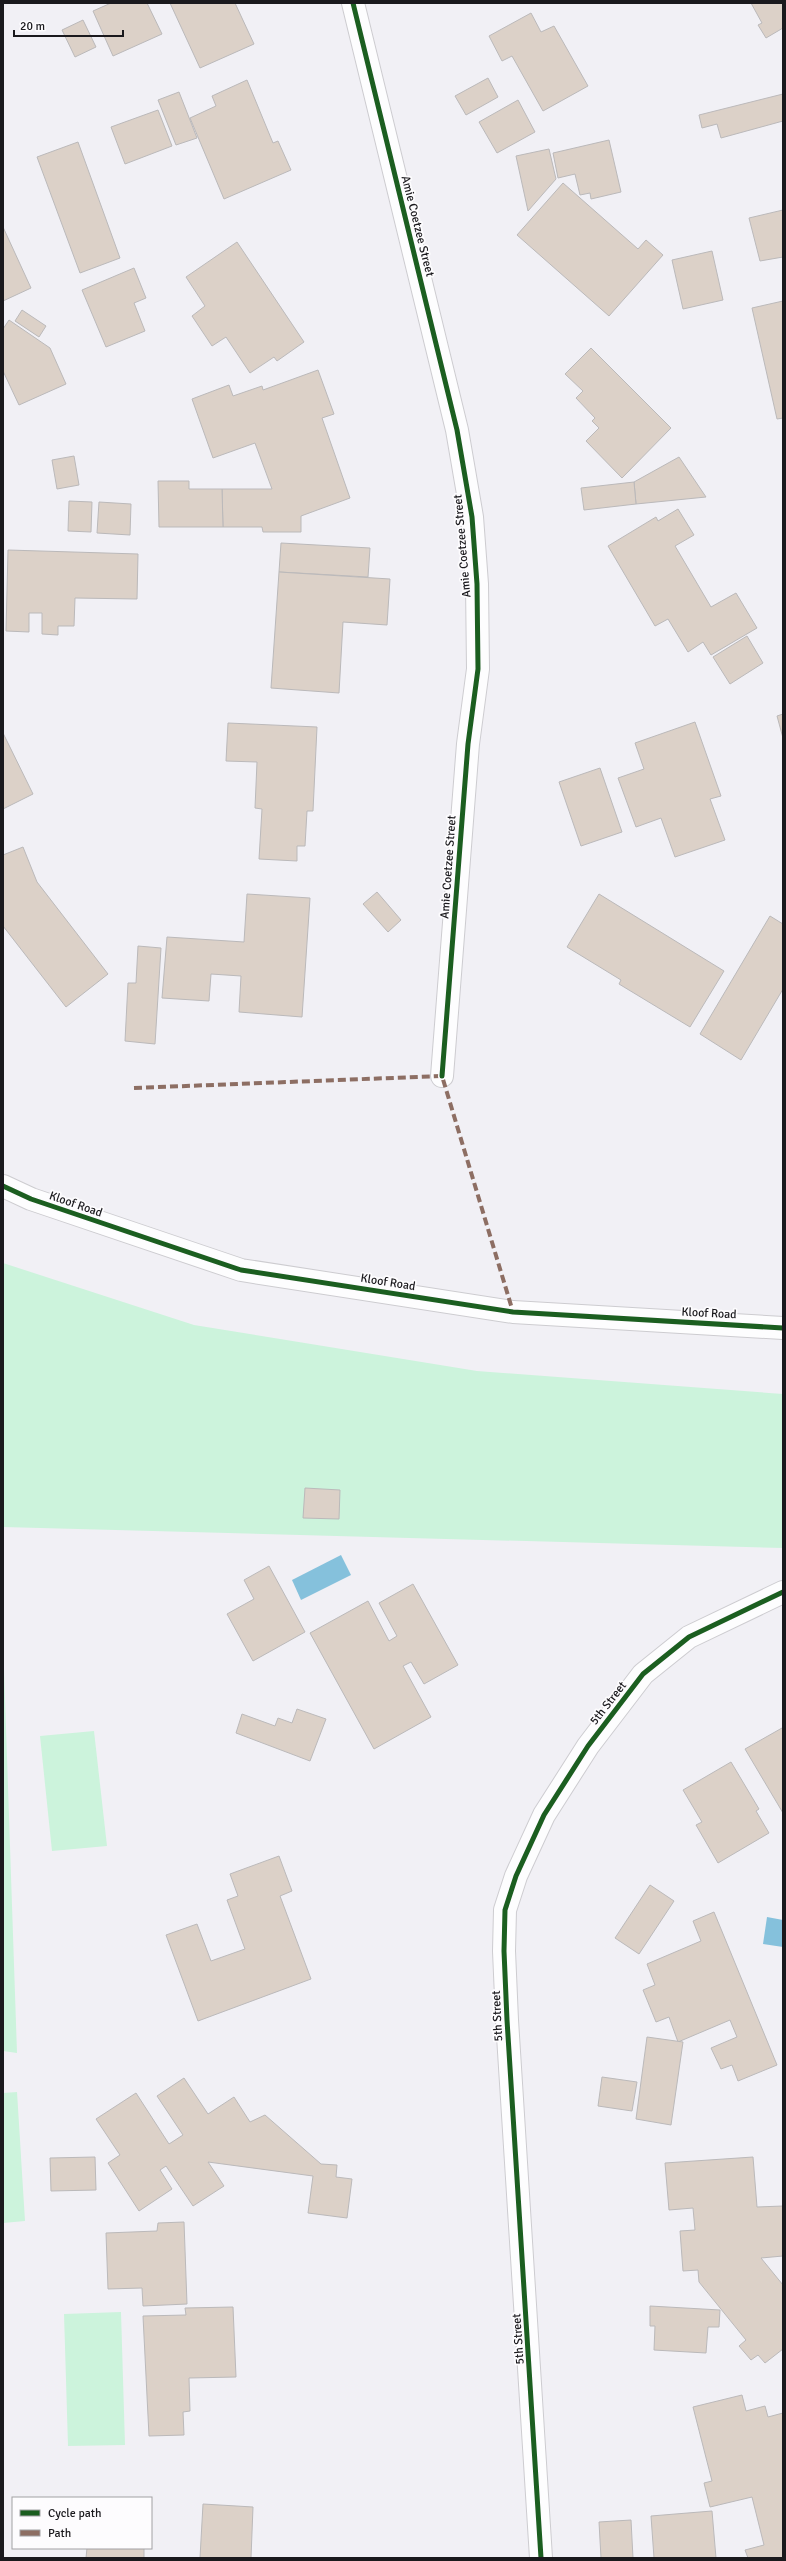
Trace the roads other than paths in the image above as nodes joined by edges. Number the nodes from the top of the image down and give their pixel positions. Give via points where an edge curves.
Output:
1 (353, 3) edge
2 (442, 1076) dead end
3 (3, 1186) edge
4 (783, 1328) edge
5 (783, 1592) edge
6 (541, 2558) edge

1 - 2 street, Amie Coetzee Street via 457,430 472,517 477,584 478,669 468,744
3 - 4 street, Kloof Road via 31,1199 241,1270 513,1312
5 - 6 street, 5th Street via 689,1637 643,1674 588,1746 544,1815 516,1876 505,1910 507,2020

